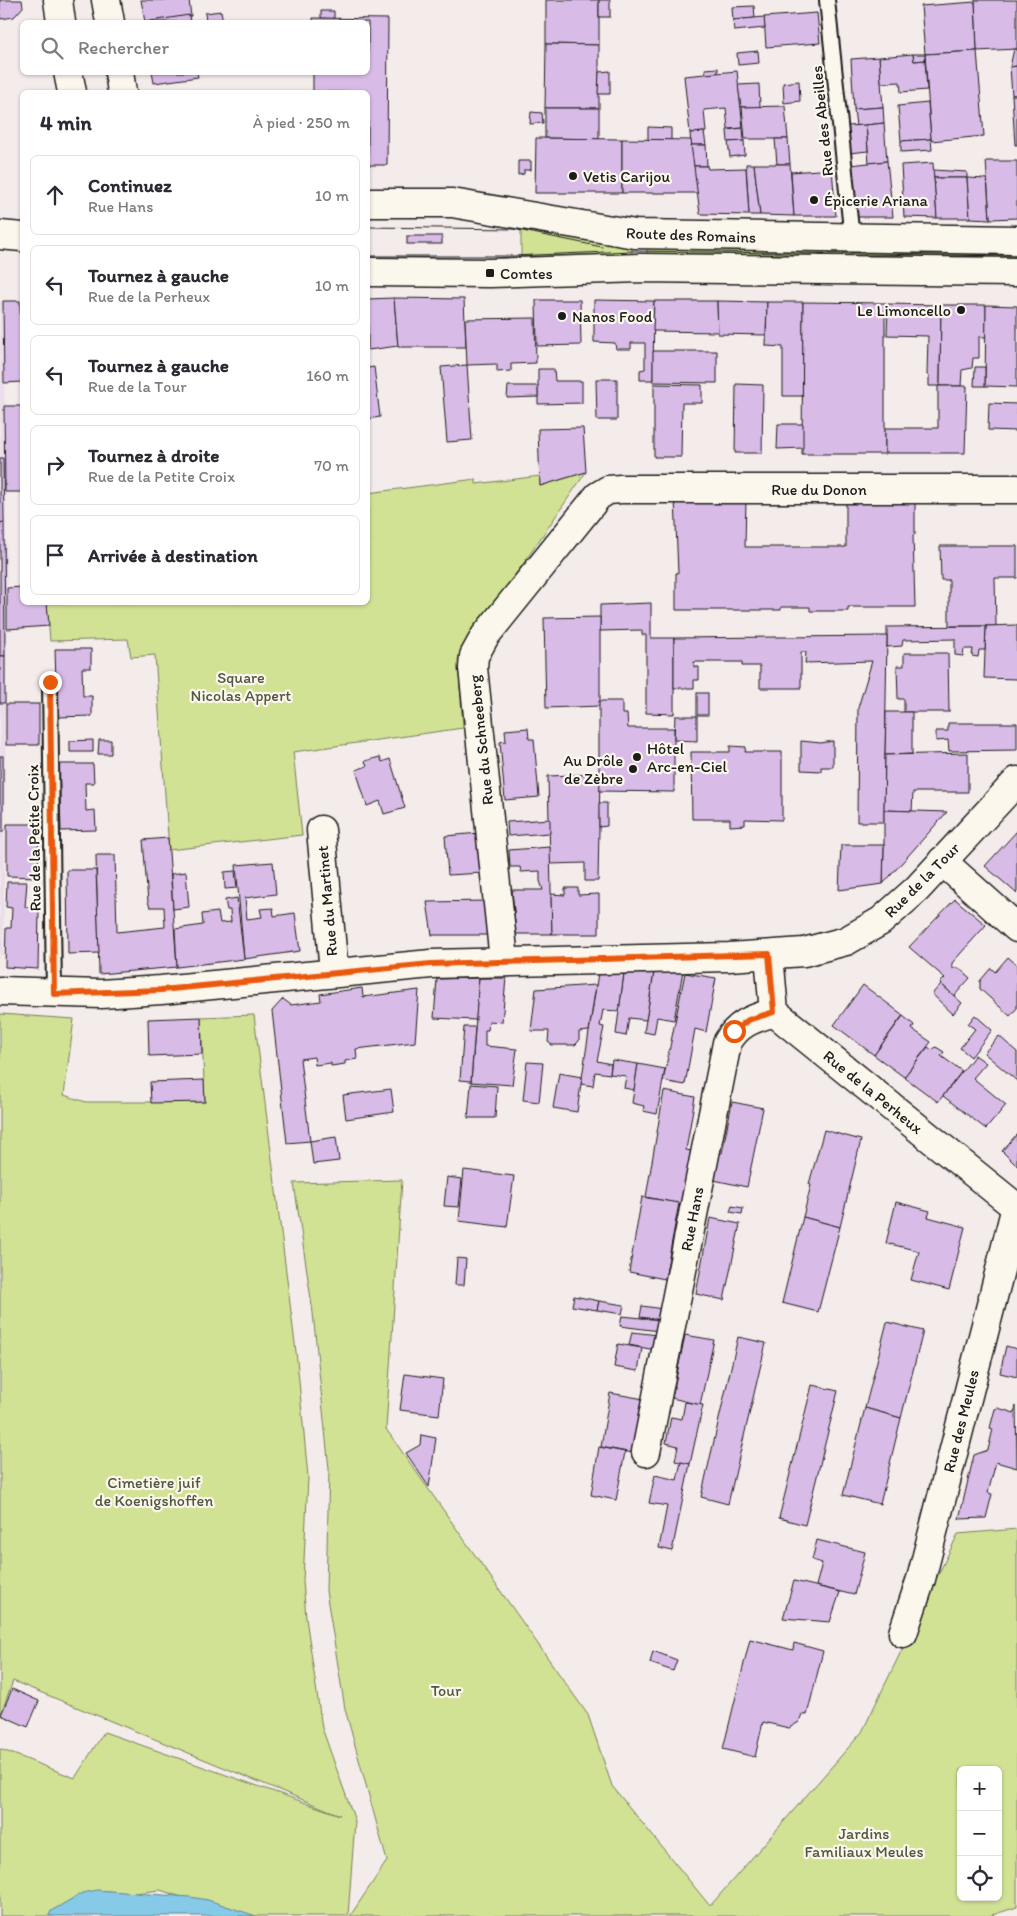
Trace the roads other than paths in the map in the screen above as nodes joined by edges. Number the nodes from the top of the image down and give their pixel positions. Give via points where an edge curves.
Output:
1 (58, 0) edge
2 (106, 0) edge
3 (827, 0) edge
4 (61, 20) edge
5 (110, 20) edge
6 (69, 75) edge
7 (119, 75) edge
8 (72, 90) edge
9 (122, 90) edge
10 (370, 203) edge
11 (0, 228) edge
12 (20, 228) edge
13 (0, 235) edge
14 (20, 236) edge
15 (852, 239) junction
16 (1017, 240) edge
17 (370, 272) edge
18 (1017, 272) edge
19 (1017, 488) edge
20 (621, 489) joint
21 (50, 682) dead end
22 (1017, 781) edge
23 (321, 830) dead end
24 (942, 861) junction
25 (1017, 928) edge
26 (769, 954) junction
27 (504, 960) junction
28 (334, 972) junction
29 (0, 991) edge
30 (54, 994) junction
31 (774, 1012) junction
32 (1016, 1208) edge
33 (646, 1452) dead end
34 (903, 1633) dead end

1 - 4 street
2 - 5 street
3 - 15 lane, Rue des Abeilles
6 - 8 street
7 - 9 street
10 - 15 street, Route des Romains via 452,204 635,234
11 - 12 street
13 - 14 street
15 - 16 street, Route des Romains
17 - 18 street, Route des Romains via 650,268
19 - 20 street, Rue du Donon
20 - 27 street, Rue du Schneeberg via 608,490 591,503 484,636 474,656
21 - 30 lane, Rue de la Petite Croix
22 - 24 street, Rue de la Tour
23 - 28 street, Rue du Martinet
24 - 25 street
24 - 26 street, Rue de la Tour via 917,889 862,934 804,952
26 - 27 street, Rue de la Tour
26 - 31 street
27 - 28 street, Rue de la Tour
28 - 30 street, Rue de la Tour via 161,990
29 - 30 street, Rue de la Tour
31 - 32 street, Rue de la Perheux
31 - 33 street, Rue Hans via 748,1020 734,1031 728,1043
32 - 34 street, Rue des Meules via 921,1579

